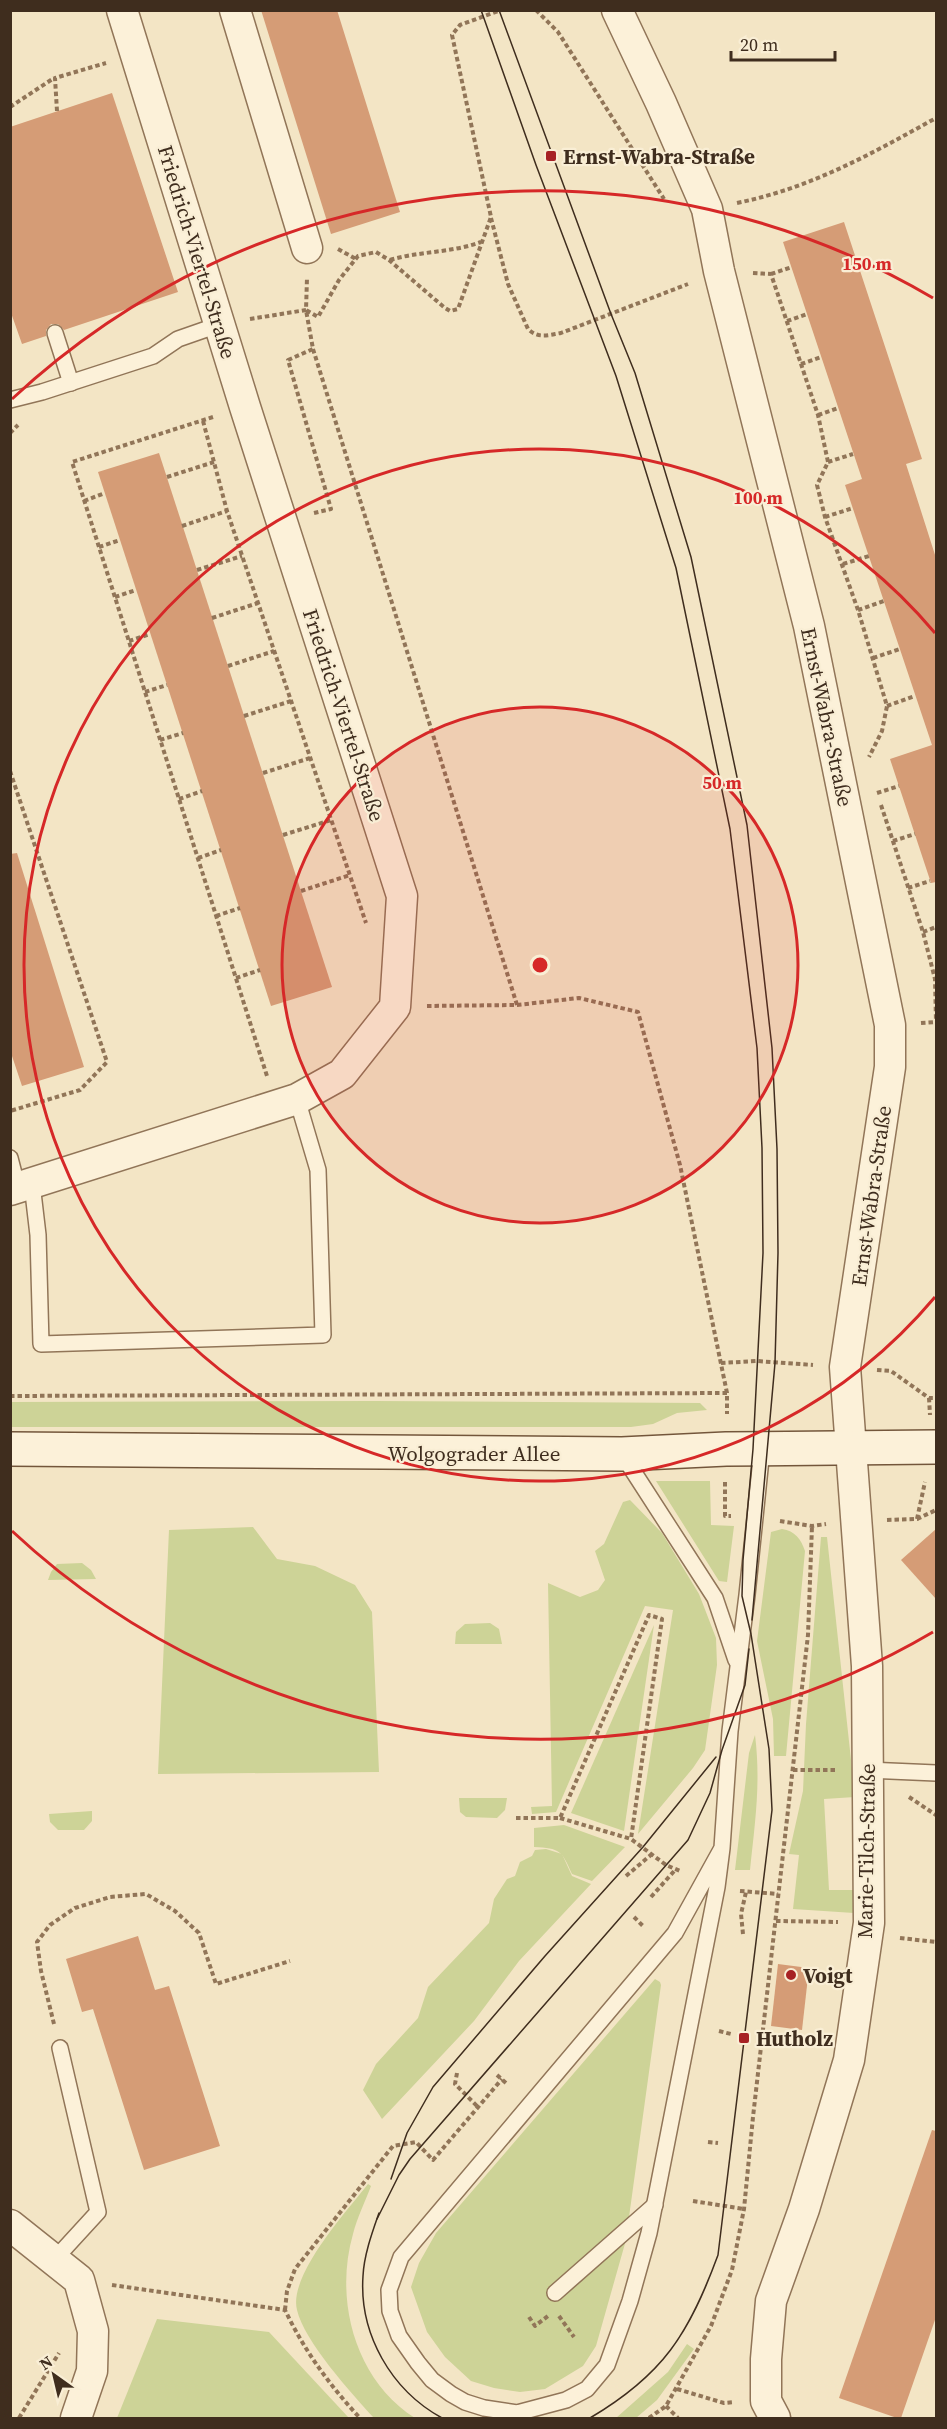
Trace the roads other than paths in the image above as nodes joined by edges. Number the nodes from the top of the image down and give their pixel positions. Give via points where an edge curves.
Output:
1 (122, 10) edge
2 (235, 10) edge
3 (617, 10) edge
4 (307, 248) dead end
5 (221, 324) junction
6 (55, 333) dead end
7 (71, 383) junction
8 (10, 400) edge
9 (287, 1103) junction
10 (10, 1158) edge
11 (20, 1187) edge
12 (935, 1447) edge
13 (851, 1448) junction
14 (10, 1449) edge
15 (762, 1449) junction
16 (621, 1454) junction
17 (737, 1662) junction
18 (867, 1770) junction
19 (936, 1773) edge
20 (710, 1885) junction
21 (60, 2048) road end
22 (655, 2205) junction
23 (10, 2225) edge
24 (54, 2260) junction
25 (555, 2293) dead end
26 (76, 2418) edge
27 (775, 2418) edge

1 - 5 street, Friedrich-Viertel-Straße
2 - 4 street
3 - 13 street, Ernst-Wabra-Straße via 707,209 719,271 809,626 890,1025 890,1067 845,1367
5 - 7 lane via 178,339 153,356
5 - 9 street, Friedrich-Viertel-Straße via 402,896 395,1007 342,1074
6 - 7 lane
7 - 8 lane
9 - 11 street
9 - 11 lane via 318,1170 322,1335 41,1344 38,1235
10 - 11 lane
12 - 13 main road, Wolgograder Allee
13 - 15 main road, Wolgograder Allee
13 - 18 street, Marie-Tilch-Straße via 867,1666
14 - 16 main road, Wolgograder Allee
15 - 16 main road, Wolgograder Allee
15 - 17 lane
16 - 17 lane via 715,1598
17 - 20 lane via 722,1848
18 - 19 lane
18 - 27 street, Marie-Tilch-Straße via 869,1923 849,2060 804,2209 771,2301 766,2401
20 - 22 lane
20 - 22 lane via 675,1933 401,2257 389,2290 390,2311 399,2336 432,2380 465,2402 517,2413 566,2400 587,2389 607,2365 630,2301
21 - 24 lane via 98,2212
22 - 25 lane
23 - 24 street
24 - 26 street via 79,2280 93,2331 92,2371

